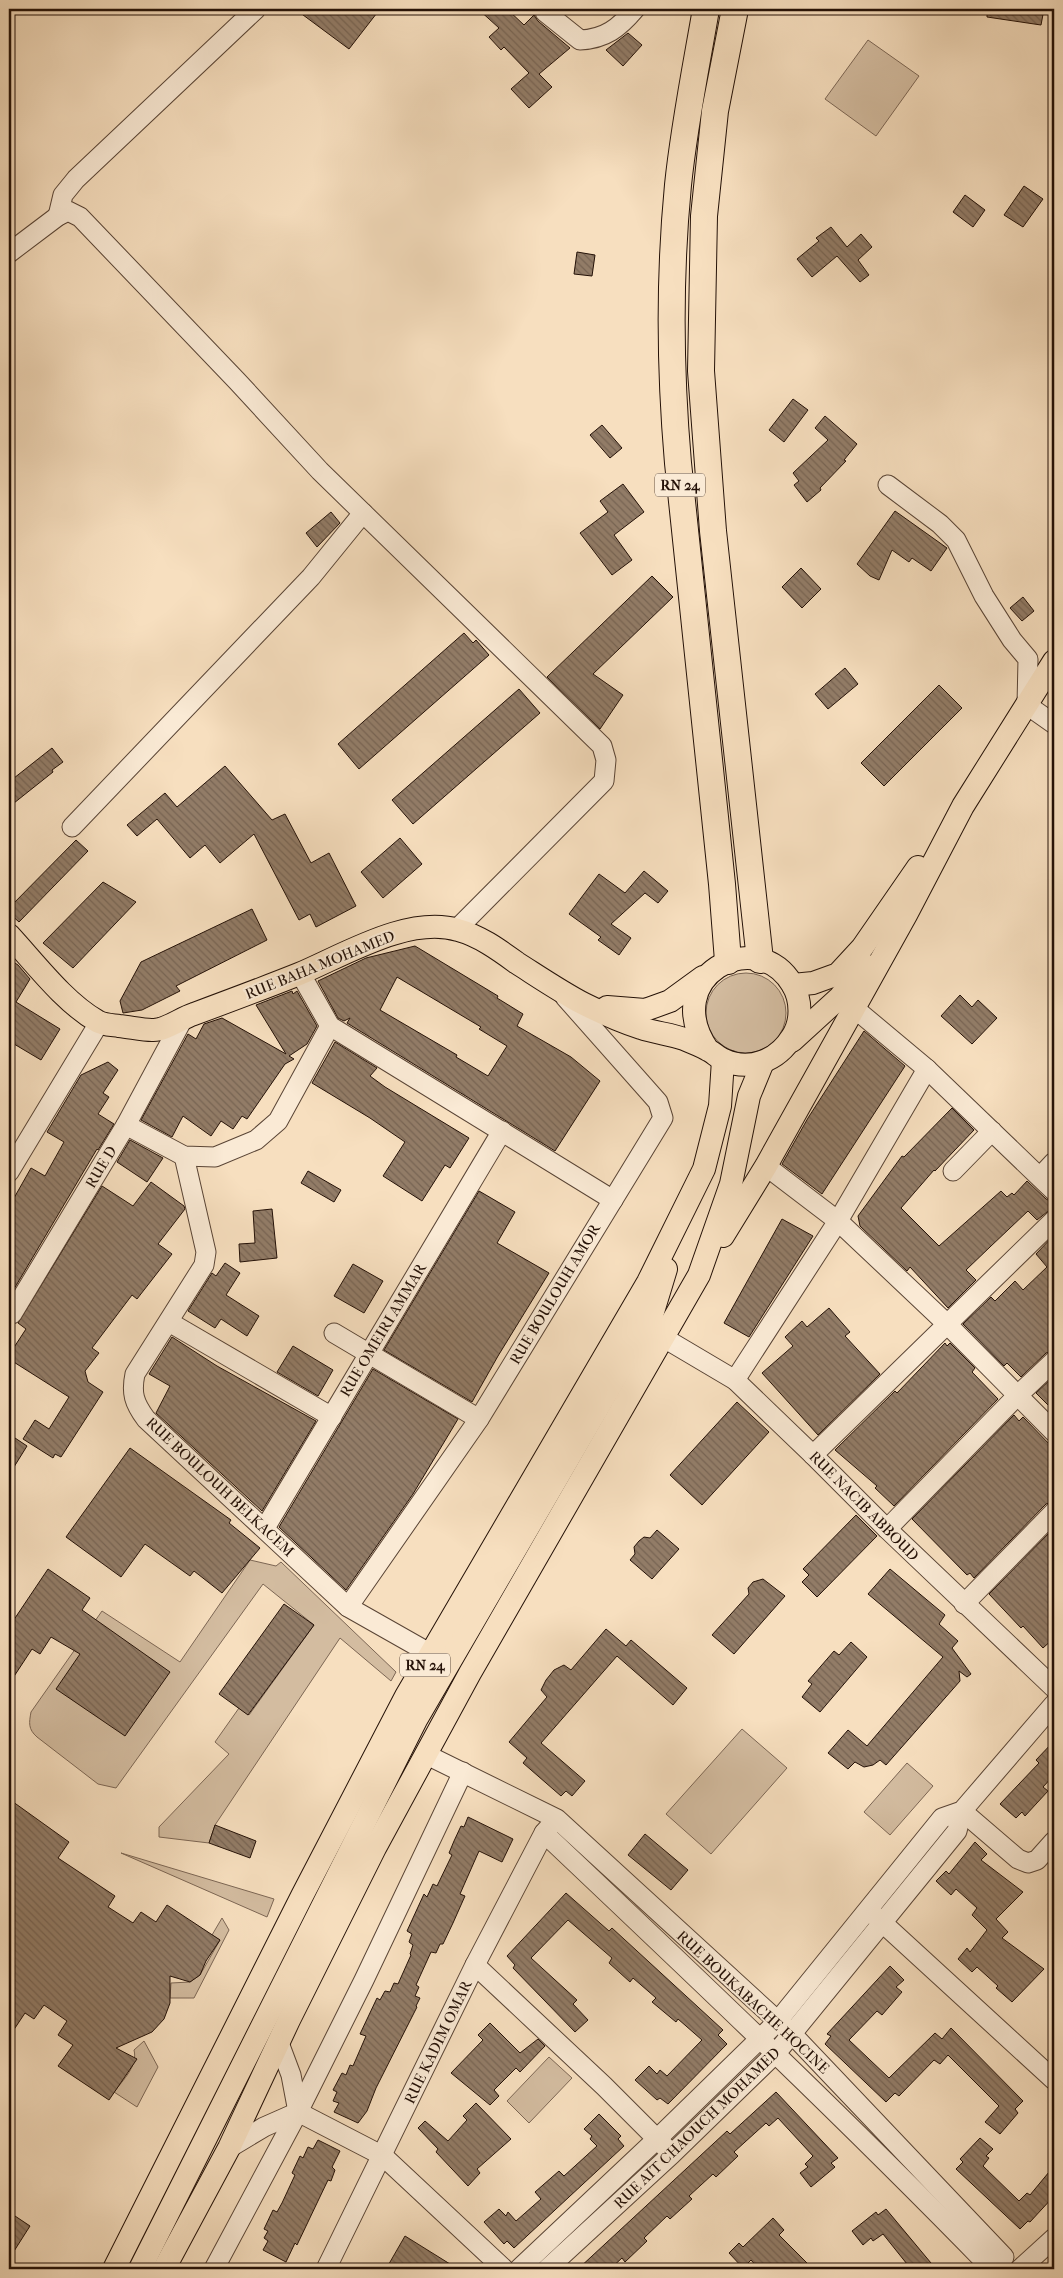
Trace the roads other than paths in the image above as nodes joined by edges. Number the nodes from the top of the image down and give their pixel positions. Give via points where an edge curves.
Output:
1 (256, 9) edge
2 (634, 9) edge
3 (706, 9) edge
4 (735, 9) edge
5 (545, 12) dead end
6 (58, 216) junction
7 (9, 253) edge
8 (888, 485) dead end
9 (362, 513) junction
10 (1054, 661) edge
11 (1028, 705) junction
12 (1054, 724) edge
13 (963, 806) junction
14 (72, 827) dead end
15 (906, 915) junction
16 (457, 929) junction
17 (9, 935) edge
18 (760, 960) junction
19 (721, 965) junction
20 (300, 973) junction
21 (793, 985) junction
22 (557, 989) junction
23 (585, 1005) junction
24 (854, 1008) junction
25 (184, 1017) junction
26 (99, 1023) junction
27 (330, 1026) junction
28 (786, 1047) junction
29 (716, 1055) junction
30 (763, 1062) junction
31 (927, 1069) junction
32 (126, 1124) junction
33 (502, 1131) junction
34 (992, 1131) junction
35 (184, 1156) junction
36 (1054, 1162) edge
37 (766, 1166) junction
38 (953, 1171) dead end
39 (9, 1172) edge
40 (1040, 1177) junction
41 (1054, 1191) edge
42 (613, 1200) junction
43 (684, 1211) junction
44 (1054, 1220) edge
45 (838, 1221) junction
46 (699, 1275) junction
47 (10, 1313) edge
48 (169, 1322) junction
49 (947, 1324) junction
50 (334, 1333) dead end
51 (664, 1338) junction
52 (370, 1353) junction
53 (1054, 1361) edge
54 (735, 1380) junction
55 (1017, 1396) junction
56 (332, 1417) junction
57 (479, 1419) junction
58 (1054, 1432) edge
59 (813, 1454) junction
60 (1054, 1512) edge
61 (265, 1528) junction
62 (887, 1529) junction
63 (964, 1604) junction
64 (348, 1607) junction
65 (431, 1654) junction
66 (1051, 1679) edge
67 (1054, 1704) edge
68 (425, 1754) junction
69 (463, 1772) junction
70 (962, 1811) junction
71 (557, 1819) junction
72 (544, 1833) junction
73 (1054, 1841) edge
74 (867, 1909) junction
75 (883, 1923) junction
76 (475, 1965) junction
77 (777, 2022) junction
78 (792, 2035) junction
79 (762, 2038) junction
80 (279, 2043) junction
81 (777, 2052) junction
82 (1054, 2080) edge
83 (298, 2112) junction
84 (657, 2139) junction
85 (229, 2148) junction
86 (672, 2154) junction
87 (383, 2156) junction
88 (1054, 2238) edge
89 (996, 2265) edge
90 (114, 2269) edge
91 (140, 2269) edge
92 (164, 2269) edge
93 (214, 2269) edge
94 (326, 2269) edge
95 (504, 2269) edge
96 (518, 2269) edge
97 (547, 2269) edge
98 (1020, 2269) edge

1 - 6 street via 76,179 64,195
2 - 5 street via 622,25 596,40 580,40
3 - 19 highway, RN 24 via 678,186 671,344 677,454 721,874
4 - 18 highway, RN 24 via 715,111 704,216 701,371 713,531
6 - 7 street
6 - 9 street via 68,211 80,217
8 - 11 street via 956,540 984,596 1028,660
9 - 14 street via 311,578
9 - 16 street via 602,746 606,760 604,781
10 - 11 main road
11 - 12 street
11 - 13 main road
13 - 15 main road
13 - 21 main road via 862,948 838,974 813,983
15 - 24 main road
15 - 28 main road via 840,997
16 - 20 main road, RUE BAHA MOHAMED via 416,927 358,946
16 - 22 main road, RUE BAHA MOHAMED via 485,941
17 - 26 main road via 70,1001
18 - 19 main road via 744,958
18 - 21 main road via 781,971
19 - 23 main road via 670,1001 646,1010
19 - 29 main road via 701,982 694,999 693,1017 698,1035
20 - 25 main road, RUE BAHA MOHAMED
20 - 27 street
21 - 28 main road via 799,1016 795,1033
22 - 23 main road, RUE BAHA MOHAMED
22 - 42 street, RUE BOULOUH AMOR via 646,1087 662,1111 662,1118
23 - 29 main road, RUE BAHA MOHAMED via 641,1028 681,1038
24 - 31 street
24 - 37 main road
25 - 26 main road, RUE BAHA MOHAMED via 155,1031
25 - 32 street, RUE D
26 - 39 street
27 - 33 street
27 - 35 street via 278,1121 256,1140 215,1157
28 - 30 main road
29 - 30 main road via 750,1065
29 - 43 main road, RN 24 via 720,1106 704,1169
30 - 46 main road, RN 24 via 749,1096 731,1184
31 - 34 street
31 - 45 street
32 - 35 street
32 - 47 street, RUE D
33 - 42 street
33 - 52 street, RUE OMEIRI AMMAR
34 - 38 street
34 - 40 street
35 - 48 street, RUE BOULOUH BELKACEM via 206,1252 204,1265
36 - 40 street
37 - 45 street
37 - 46 main road
40 - 41 street
42 - 57 street, RUE BOULOUH AMOR
43 - 65 main road, RN 24 via 648,1282
43 - 91 main road, RN 24 via 652,1314 416,1720
44 - 49 street
45 - 49 street
45 - 54 street
46 - 51 main road, RN 24
48 - 56 street
48 - 61 street, RUE BOULOUH BELKACEM via 135,1374 132,1388 134,1404 146,1419
49 - 55 street
49 - 59 street
50 - 52 street
51 - 54 street, RUE NACIB ABBOUD
51 - 68 main road, RN 24
52 - 56 street, RUE OMEIRI AMMAR
52 - 57 street
53 - 55 street
54 - 59 street, RUE NACIB ABBOUD
55 - 58 street
55 - 62 street
56 - 61 street, RUE OMEIRI AMMAR
57 - 64 street, RUE BOULOUH AMOR
59 - 62 street, RUE NACIB ABBOUD
60 - 63 street
61 - 64 street, RUE BOULOUH BELKACEM
62 - 63 street, RUE NACIB ABBOUD
63 - 66 street, RUE NACIB ABBOUD
64 - 65 street, RUE BOULOUH BELKACEM
65 - 90 main road, RN 24 via 306,1887
67 - 70 street
68 - 69 street, RUE BOUKABACHE HOCINE
68 - 80 main road, RN 24
69 - 71 street, RUE BOUKABACHE HOCINE
69 - 83 street
70 - 73 street via 1018,1859 1028,1863 1036,1860
70 - 74 street via 942,1818
70 - 75 street, RUE AIT CHAOUCH MOHAMED via 957,1831
71 - 72 street, RUE KADIM OMAR
71 - 77 street, RUE BOUKABACHE HOCINE
72 - 76 street, RUE KADIM OMAR
72 - 79 street
74 - 75 street
74 - 77 street
75 - 78 street, RUE AIT CHAOUCH MOHAMED
75 - 82 street
76 - 84 street
76 - 87 street, RUE KADIM OMAR
77 - 78 street, RUE BOUKABACHE HOCINE
77 - 79 street
78 - 81 street, RUE AIT CHAOUCH MOHAMED
78 - 89 street, RUE BOUKABACHE HOCINE
79 - 81 street
79 - 84 street
80 - 83 street via 291,2075
80 - 85 main road, RN 24
81 - 86 street, RUE AIT CHAOUCH MOHAMED
81 - 89 street
83 - 85 street
83 - 87 street
83 - 93 street
84 - 86 street
84 - 96 street
85 - 92 main road, RN 24
86 - 97 street, RUE AIT CHAOUCH MOHAMED
87 - 94 street, RUE KADIM OMAR
87 - 95 street
88 - 98 street
89 - 98 street via 1014,2260

